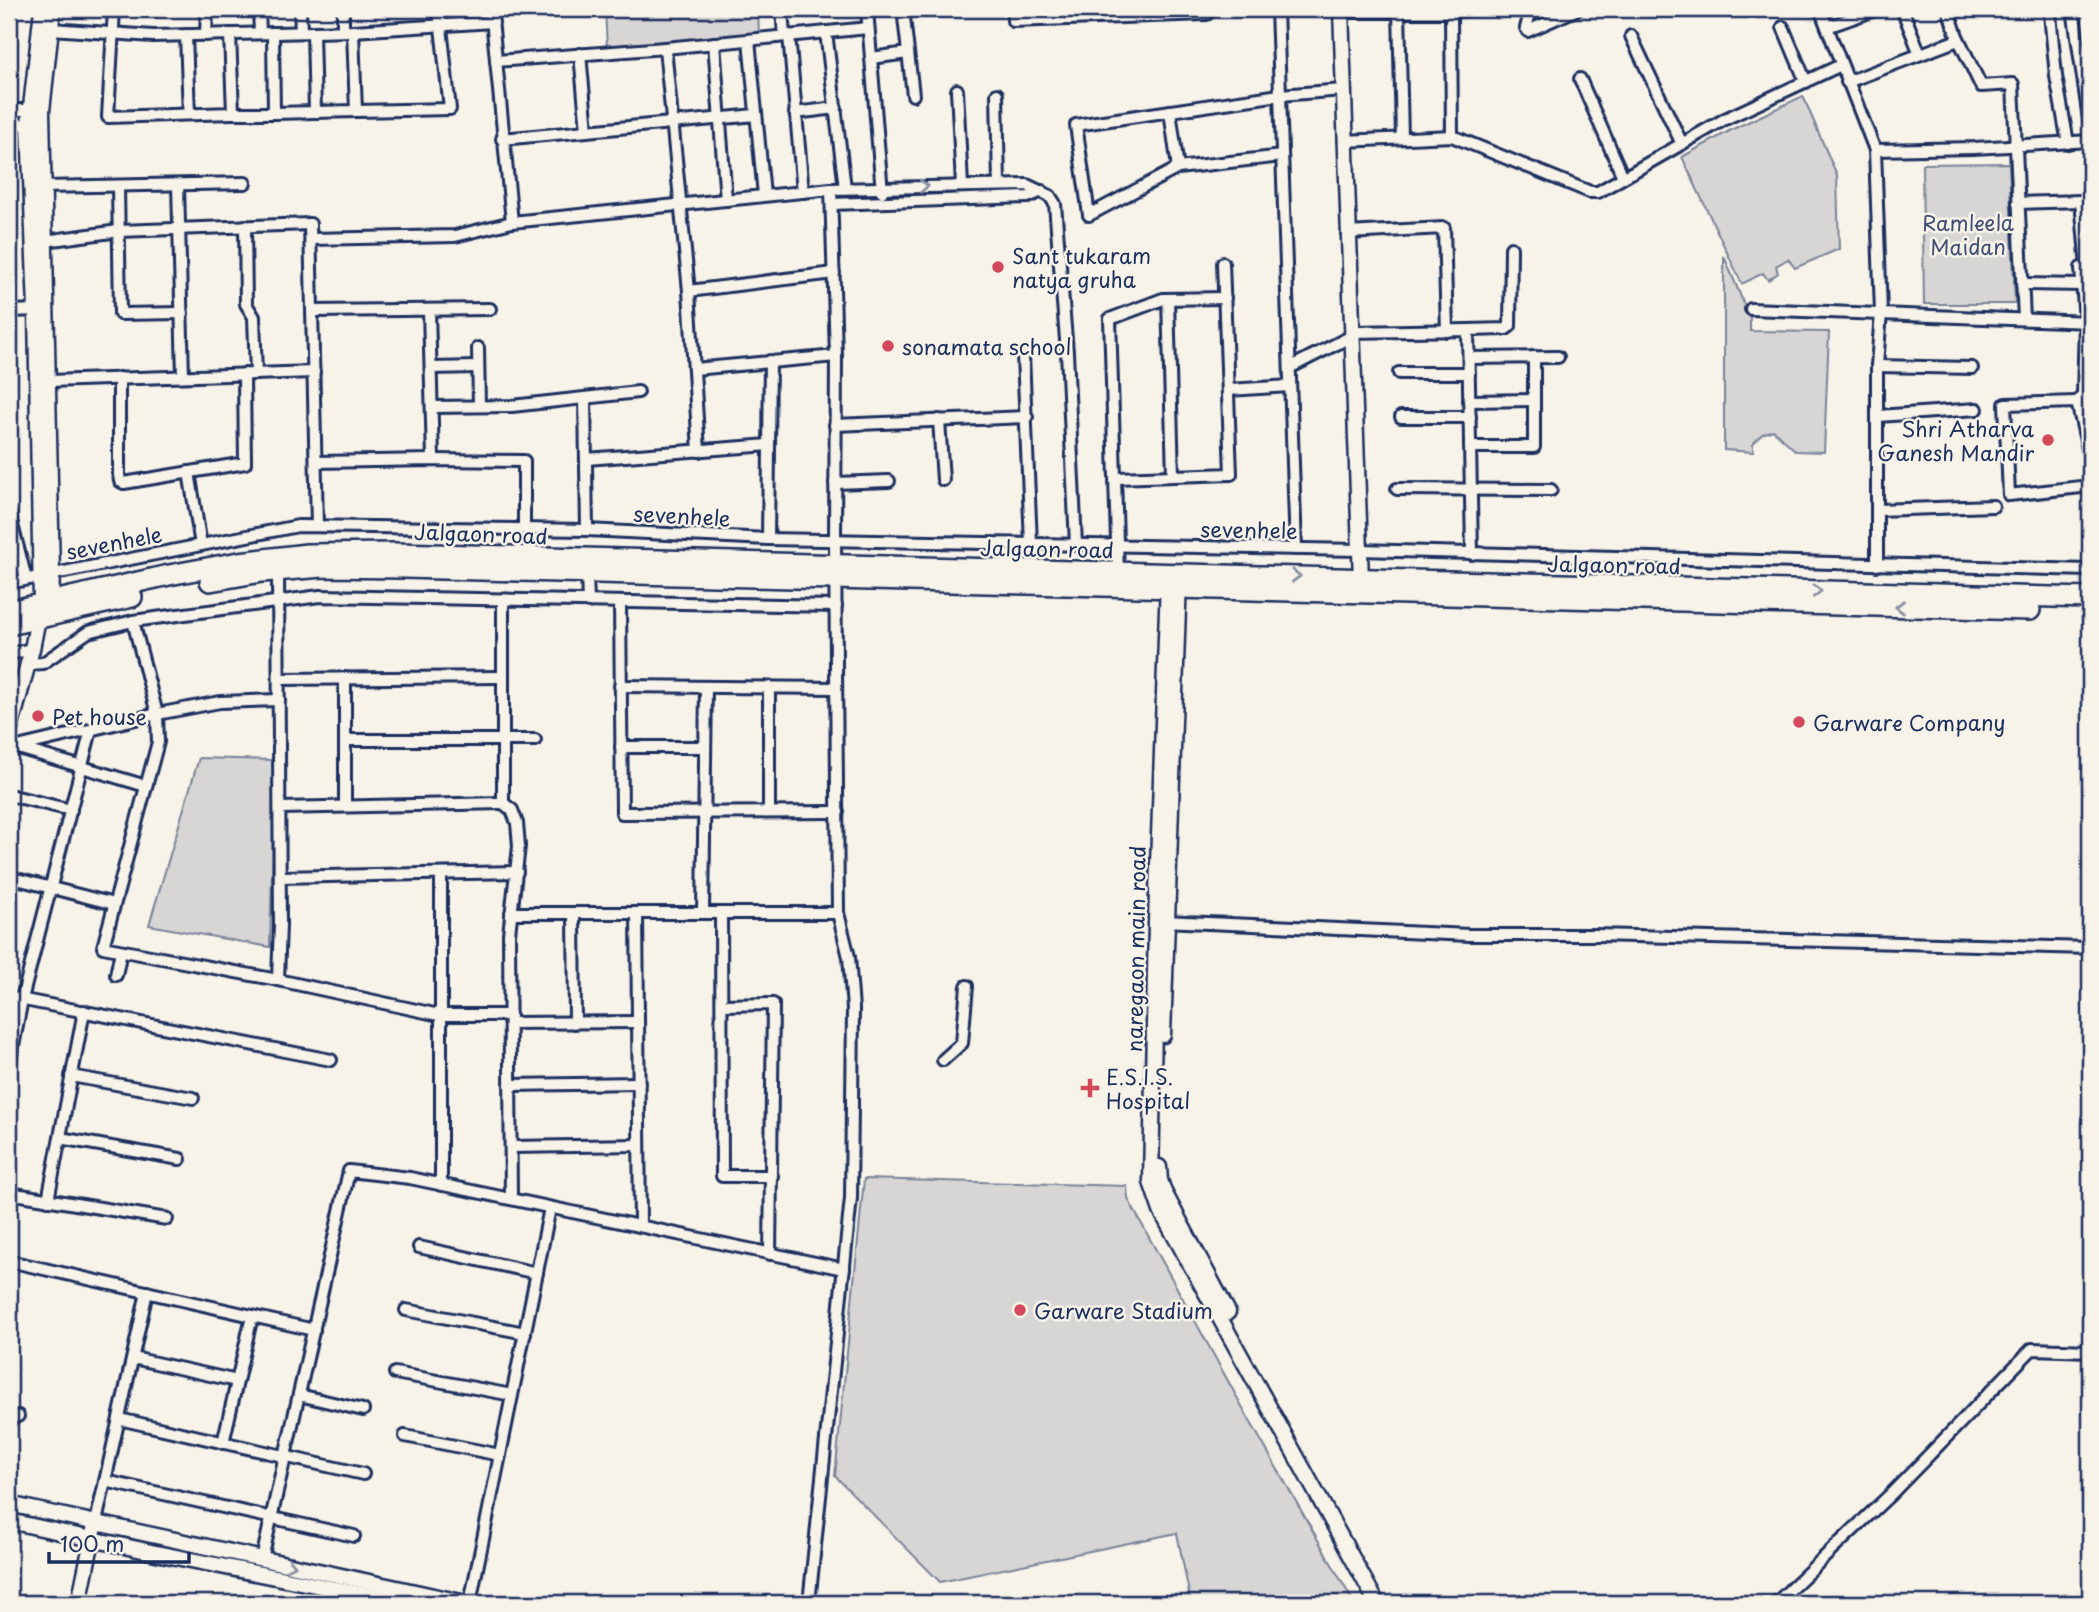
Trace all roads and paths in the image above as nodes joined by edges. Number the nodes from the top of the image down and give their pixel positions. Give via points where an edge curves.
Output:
1 (42, 9) edge
2 (53, 9) edge
3 (114, 9) edge
4 (207, 9) edge
5 (259, 9) edge
6 (300, 9) edge
7 (343, 9) edge
8 (439, 9) edge
9 (491, 9) edge
10 (782, 9) edge
11 (867, 9) edge
12 (904, 9) edge
13 (1013, 9) edge
14 (1207, 9) edge
15 (1277, 9) edge
16 (1475, 9) edge
17 (1531, 9) edge
18 (1820, 9) edge
19 (1878, 9) edge
20 (1902, 9) edge
21 (1948, 9) edge
22 (2073, 9) edge
23 (1574, 10) edge
24 (1341, 11) edge
25 (1399, 11) edge
26 (1448, 11) edge
27 (2050, 14) dead end
28 (493, 22) junction
29 (441, 26) junction
30 (1783, 27) dead end
31 (1827, 27) junction
32 (868, 28) junction
33 (51, 29) junction
34 (348, 31) junction
35 (301, 32) junction
36 (313, 32) junction
37 (826, 32) junction
38 (111, 33) junction
39 (260, 33) junction
40 (273, 33) junction
41 (230, 34) junction
42 (186, 35) junction
43 (206, 35) junction
44 (787, 36) junction
45 (1631, 36) dead end
46 (749, 40) junction
47 (1958, 40) junction
48 (714, 43) junction
49 (666, 48) junction
50 (908, 53) junction
51 (580, 54) junction
52 (1920, 54) junction
53 (871, 58) junction
54 (496, 61) junction
55 (1841, 65) junction
56 (1580, 79) dead end
57 (1806, 82) junction
58 (1847, 82) junction
59 (957, 90) dead end
60 (1343, 90) junction
61 (997, 94) dead end
62 (913, 95) dead end
63 (1280, 95) junction
64 (836, 108) junction
65 (9, 110) edge
66 (356, 111) junction
67 (1170, 111) junction
68 (315, 112) junction
69 (233, 113) junction
70 (274, 113) junction
71 (795, 113) junction
72 (189, 114) junction
73 (756, 116) junction
74 (36, 118) junction
75 (719, 120) junction
76 (9, 124) edge
77 (672, 124) junction
78 (2090, 125) edge
79 (587, 130) junction
80 (1452, 136) junction
81 (1402, 138) junction
82 (502, 139) junction
83 (1344, 141) junction
84 (2090, 141) edge
85 (2068, 142) junction
86 (1682, 144) junction
87 (2016, 146) junction
88 (1875, 150) junction
89 (1282, 156) junction
90 (1178, 168) junction
91 (1623, 177) junction
92 (245, 183) dead end
93 (178, 184) junction
94 (999, 184) junction
95 (962, 185) junction
96 (118, 186) junction
97 (43, 187) junction
98 (881, 187) junction
99 (845, 188) junction
100 (831, 189) junction
101 (1042, 191) junction
102 (803, 192) junction
103 (764, 195) junction
104 (726, 200) junction
105 (2086, 201) edge
106 (883, 202) junction
107 (2018, 203) junction
108 (832, 204) junction
109 (680, 205) junction
110 (512, 222) junction
111 (245, 226) junction
112 (179, 228) junction
113 (119, 231) junction
114 (1348, 233) junction
115 (311, 239) junction
116 (45, 241) junction
117 (1511, 248) dead end
118 (1223, 263) dead end
119 (834, 273) junction
120 (2022, 284) junction
121 (2082, 285) junction
122 (689, 290) junction
123 (1225, 298) junction
124 (1168, 299) junction
125 (490, 309) dead end
126 (1751, 309) dead end
127 (41, 310) junction
128 (429, 310) junction
129 (9, 311) edge
130 (313, 311) junction
131 (1881, 312) junction
132 (182, 313) junction
133 (2024, 319) junction
134 (2088, 322) edge
135 (1468, 330) junction
136 (1447, 331) junction
137 (1351, 334) junction
138 (478, 348) dead end
139 (1023, 355) dead end
140 (836, 356) junction
141 (1534, 357) junction
142 (1558, 357) dead end
143 (1469, 358) junction
144 (769, 361) junction
145 (1877, 366) junction
146 (478, 367) junction
147 (431, 368) junction
148 (1291, 368) junction
149 (1972, 368) dead end
150 (694, 369) junction
151 (314, 372) junction
152 (1399, 373) dead end
153 (1469, 373) junction
154 (250, 374) junction
155 (183, 376) junction
156 (119, 378) junction
157 (49, 381) junction
158 (1290, 386) junction
159 (1228, 390) junction
160 (638, 392) dead end
161 (585, 398) junction
162 (1534, 400) junction
163 (1469, 401) junction
164 (2077, 402) junction
165 (479, 406) junction
166 (432, 407) junction
167 (1978, 409) dead end
168 (1027, 416) junction
169 (1878, 416) junction
170 (1401, 417) dead end
171 (1470, 417) junction
172 (939, 420) junction
173 (835, 425) junction
174 (769, 445) junction
175 (1470, 447) junction
176 (699, 451) junction
177 (2090, 458) edge
178 (586, 459) junction
179 (433, 460) junction
180 (316, 462) junction
181 (189, 472) junction
182 (1173, 476) junction
183 (1116, 478) junction
184 (943, 480) dead end
185 (889, 481) dead end
186 (835, 483) junction
187 (2090, 486) edge
188 (1397, 489) dead end
189 (1471, 489) junction
190 (1552, 490) dead end
191 (1993, 506) dead end
192 (1877, 510) junction
193 (9, 513) edge
194 (317, 526) junction
195 (524, 529) junction
196 (587, 530) junction
197 (768, 539) junction
198 (835, 539) junction
199 (1031, 544) junction
200 (201, 545) junction
201 (1076, 545) junction
202 (1118, 545) junction
203 (1296, 549) junction
204 (1360, 550) junction
205 (1472, 554) junction
206 (1877, 565) junction
207 (2090, 570) edge
208 (278, 571) junction
209 (587, 573) junction
210 (835, 573) junction
211 (1118, 573) junction
212 (40, 576) junction
213 (1361, 580) junction
214 (1173, 581) junction
215 (9, 583) edge
216 (2090, 598) edge
217 (503, 599) junction
218 (278, 602) junction
219 (588, 602) junction
220 (620, 602) junction
221 (836, 606) junction
222 (43, 608) junction
223 (9, 611) edge
224 (2090, 611) edge
225 (133, 621) junction
226 (9, 625) edge
227 (32, 649) junction
228 (9, 654) edge
229 (28, 664) junction
230 (503, 677) junction
231 (345, 678) junction
232 (279, 679) junction
233 (620, 686) junction
234 (706, 687) junction
235 (769, 687) junction
236 (836, 688) junction
237 (279, 699) junction
238 (157, 714) junction
239 (90, 730) junction
240 (9, 733) edge
241 (345, 740) junction
242 (535, 740) dead end
243 (503, 741) junction
244 (621, 747) junction
245 (705, 747) junction
246 (12, 748) edge
247 (82, 769) junction
248 (146, 786) junction
249 (9, 795) edge
250 (503, 803) junction
251 (345, 806) junction
252 (280, 808) junction
253 (71, 810) junction
254 (704, 812) junction
255 (769, 812) junction
256 (838, 812) junction
257 (517, 872) junction
258 (441, 874) junction
259 (9, 877) edge
260 (280, 877) junction
261 (51, 888) junction
262 (114, 904) junction
263 (511, 913) junction
264 (574, 913) junction
265 (637, 913) junction
266 (703, 913) junction
267 (721, 913) junction
268 (838, 913) junction
269 (1161, 921) junction
270 (2090, 948) edge
271 (121, 951) junction
272 (116, 975) dead end
273 (278, 981) junction
274 (967, 986) dead end
275 (9, 996) edge
276 (22, 999) junction
277 (722, 1005) junction
278 (84, 1011) junction
279 (439, 1014) junction
280 (510, 1019) junction
281 (638, 1022) junction
282 (575, 1023) junction
283 (331, 1060) dead end
284 (943, 1060) dead end
285 (9, 1068) edge
286 (71, 1076) junction
287 (639, 1083) junction
288 (510, 1085) junction
289 (192, 1098) dead end
290 (60, 1138) junction
291 (639, 1145) junction
292 (511, 1147) junction
293 (180, 1159) dead end
294 (772, 1177) junction
295 (441, 1185) junction
296 (9, 1193) edge
297 (511, 1199) junction
298 (48, 1200) junction
299 (550, 1208) junction
300 (167, 1219) dead end
301 (640, 1226) junction
302 (419, 1247) dead end
303 (770, 1254) junction
304 (9, 1261) edge
305 (844, 1269) junction
306 (537, 1273) junction
307 (147, 1292) junction
308 (406, 1310) dead end
309 (252, 1316) junction
310 (314, 1330) junction
311 (525, 1334) junction
312 (2090, 1351) edge
313 (133, 1358) junction
314 (395, 1373) dead end
315 (237, 1381) junction
316 (299, 1395) junction
317 (512, 1395) junction
318 (363, 1410) dead end
319 (119, 1419) junction
320 (405, 1436) dead end
321 (223, 1443) junction
322 (500, 1455) junction
323 (285, 1457) junction
324 (363, 1474) dead end
325 (106, 1481) junction
326 (9, 1504) edge
327 (271, 1518) junction
328 (9, 1521) edge
329 (96, 1522) junction
330 (354, 1536) dead end
331 (92, 1538) junction
332 (262, 1559) junction
333 (79, 1603) edge
334 (404, 1603) edge
335 (468, 1603) edge
336 (809, 1603) edge
337 (1377, 1603) edge
338 (1387, 1603) edge
339 (1776, 1603) edge

1 - 74 street
2 - 33 street
3 - 38 street
4 - 43 street
5 - 39 street
6 - 35 street
7 - 34 street
8 - 29 street
9 - 28 street
10 - 44 street
11 - 32 street
12 - 50 street
13 - 14 street via 1013,21 1207,15
15 - 63 street
16 - 26 street
17 - 23 street via 1528,31
18 - 31 street
19 - 31 street
20 - 52 street
21 - 47 street
22 - 78 street
24 - 25 street
24 - 60 street
25 - 26 street
25 - 81 street
26 - 80 street
27 - 85 street
28 - 29 street
28 - 54 street
29 - 34 street
29 - 66 street via 450,109
30 - 57 street
31 - 55 street
32 - 37 street
32 - 53 street
33 - 38 street
33 - 74 street
34 - 36 street
34 - 66 street
35 - 36 street
35 - 40 street
36 - 68 street
37 - 44 street
37 - 64 street
38 - 42 street
38 - 72 street via 108,117
39 - 40 street
39 - 41 street
40 - 70 street
41 - 43 street
41 - 69 street
42 - 43 street
42 - 72 street
44 - 46 street
44 - 71 street
45 - 86 street
46 - 48 street
46 - 73 street
47 - 52 street
47 - 87 street via 1981,86 2013,85
48 - 49 street
48 - 75 street
49 - 51 street
49 - 77 street
50 - 53 street
50 - 62 street
51 - 54 street
51 - 79 street
52 - 58 street
53 - 98 street
54 - 82 street
55 - 57 street
55 - 58 street
56 - 91 street
57 - 86 street
58 - 88 street
59 - 95 street
60 - 63 street
60 - 83 street
61 - 94 street
63 - 67 street
63 - 89 street
64 - 71 street
64 - 99 street
65 - 74 street
66 - 68 street
67 - 90 street
67 - 90 street via 1076,125 1089,215
68 - 70 street
69 - 70 street
69 - 72 street
71 - 102 street
73 - 75 street
73 - 103 street
74 - 76 street
74 - 97 street
74 - 127 street
75 - 77 street
75 - 104 street
77 - 79 street
77 - 109 street
79 - 82 street
80 - 81 street
80 - 91 street via 1590,192
81 - 83 street
82 - 110 street
83 - 114 street
84 - 85 street
85 - 87 street
86 - 91 street
87 - 88 street
87 - 107 street
88 - 131 street
89 - 90 street
89 - 148 street
92 - 93 street
93 - 96 street
93 - 112 street
94 - 95 street
94 - 101 street via 1027,185
98 -> 95 street
96 - 97 street
96 - 113 street
97 - 116 street
98 - 99 street
98 - 106 street
99 - 100 street
100 - 102 street
100 - 108 street
101 - 106 street via 1028,197
101 - 201 street via 1055,204
102 - 103 street
103 - 104 street
104 - 109 street
105 - 107 street
105 - 121 street via 2087,267 2081,268
106 - 108 street
107 - 120 street
108 - 119 street
109 - 110 street
109 - 122 street
110 - 115 street via 455,236
111 - 112 street
111 - 115 street via 310,223
111 - 154 street via 246,304 254,317
112 - 113 street
112 - 132 street
113 - 116 street
113 - 132 street via 120,314
114 - 136 street via 1444,228
114 - 137 street
115 - 130 street
116 - 127 street
117 - 135 street via 1510,326
118 - 123 street
119 - 122 street
119 - 140 street
120 - 121 street
120 - 133 street
121 - 134 street
122 - 150 street
123 - 124 street
123 - 159 street
124 - 182 street
124 - 183 street via 1110,319
125 - 128 street
126 - 131 street
127 - 129 street
127 - 157 street
127 - 212 street
128 - 130 street
128 - 147 street
130 - 151 street
131 - 133 street
131 - 145 street
132 - 155 street
133 - 134 street
134 - 164 street via 2084,395
135 - 136 street
135 - 143 street
136 - 137 street
137 - 148 street
137 - 204 street
138 - 146 street
139 - 168 street
140 - 144 street
140 - 173 street
141 - 142 street
141 - 143 street
141 - 162 street
143 - 153 street
144 - 150 street
144 - 174 street
145 - 149 street
145 - 169 street
146 - 147 street
146 - 165 street
147 - 166 street
148 - 158 street
150 - 176 street
151 - 154 street
151 - 180 street
152 - 153 street
153 - 163 street
154 - 155 street
154 - 181 street via 245,463
155 - 156 street
156 - 157 street
156 - 181 street via 120,481
157 - 212 street
158 - 159 street
158 - 203 street
159 - 182 street via 1231,474
160 - 161 street
161 - 165 street
161 - 178 street
162 - 163 street
162 - 175 street via 1534,447
163 - 171 street
164 - 177 street
164 - 187 street via 2005,404 2009,495
165 - 166 street
166 - 179 street
167 - 169 street
168 - 172 street
168 - 199 street
169 - 192 street
170 - 171 street
171 - 175 street
172 - 173 street
172 - 184 street
173 - 186 street
174 - 176 street
174 - 197 street
175 - 189 street
176 - 178 street
178 - 196 street
179 - 180 street
179 - 195 street via 524,461
180 - 194 street
181 - 200 street
182 - 183 street
183 - 202 street
185 - 186 street
186 - 198 street
188 - 189 street
189 - 190 street
189 - 205 street
191 - 192 street
192 - 206 street
193 - 212 street
194 - 195 street, sevenhele
194 - 200 street, sevenhele
195 - 196 street, sevenhele
196 - 197 street, sevenhele
197 - 198 street, sevenhele
198 - 199 street, sevenhele
198 - 210 street
199 - 201 street, sevenhele
200 - 212 street, sevenhele
201 - 202 street, sevenhele
202 - 203 street, sevenhele
202 - 211 street
203 - 204 street, sevenhele
204 - 205 street, sevenhele
204 - 213 street
205 - 206 street, sevenhele
206 - 207 street, sevenhele
208 - 209 highway, Jalgaon road via 337,567
208 - 218 street
208 - 222 highway, Jalgaon road
209 - 210 highway, Jalgaon road
209 - 219 street
210 - 211 highway, Jalgaon road
210 - 214 highway, Jalgaon road
210 - 221 street
210 - 222 highway, Jalgaon road via 395,553 307,554 169,575
211 - 214 highway, Jalgaon road
212 - 215 street, sevenhele
212 - 222 street
214 -> 213 highway, Jalgaon road via 1297,576
213 -> 216 highway, Jalgaon road
224 -> 214 highway, Jalgaon road
214 - 269 street, naregaon main road
217 - 218 street via 320,596
217 - 219 street
217 - 230 street
218 - 225 street
218 - 232 street
219 - 220 street
220 - 221 street
220 - 233 street
221 - 236 street
222 - 223 highway, Jalgaon road
222 - 226 highway, Jalgaon road
222 - 227 street
225 - 229 street via 88,632 43,663
225 - 238 street
227 - 228 street
227 - 229 street
229 - 240 street
230 - 231 street
230 - 243 street
231 - 232 street
231 - 241 street
232 - 237 street
233 - 234 street
233 - 244 street
234 - 235 street
234 - 245 street
235 - 236 street
235 - 255 street
236 - 256 street
237 - 238 street via 220,702
237 - 252 street
238 - 239 street
238 - 248 street via 158,741
239 - 246 street
239 - 247 street
241 - 243 street
241 - 251 street
242 - 243 street
243 - 250 street
244 - 245 street
244 - 254 street via 622,813
245 - 254 street
246 - 247 street
247 - 248 street
247 - 253 street
248 - 262 street
249 - 253 street
250 - 251 street
250 - 257 street via 517,823
251 - 252 street
252 - 260 street
253 - 261 street
254 - 255 street
254 - 266 street
255 - 256 street
256 - 268 street
257 - 258 street
257 - 263 street
258 - 260 street
258 - 279 street
259 - 261 street
260 - 273 street
261 - 262 street
261 - 276 street
262 - 271 street via 103,947
263 - 264 street
263 - 280 street
264 - 265 street
264 - 282 street
265 - 266 street
265 - 281 street
266 - 267 street
267 - 268 street
267 - 277 street
268 - 305 street via 849,957 853,1009 851,1198
269 - 270 street via 1469,935
269 - 337 street, naregaon main road via 1154,1194
269 - 338 street, naregaon main road via 1160,1180
271 - 272 street
271 - 273 street
273 - 279 street
274 - 284 street via 962,1042
275 - 276 street
276 - 278 street
276 - 285 street
277 - 294 street via 722,1176
277 - 294 street via 773,1004
278 - 283 street
278 - 286 street
279 - 280 street
279 - 295 street
280 - 282 street
280 - 288 street
281 - 282 street
281 - 287 street
286 - 289 street
286 - 290 street
287 - 288 street
287 - 291 street
288 - 292 street
290 - 293 street
290 - 298 street
291 - 292 street
291 - 301 street
292 - 297 street
294 - 303 street
295 - 297 street
295 - 310 street via 349,1171
296 - 298 street
297 - 299 street
298 - 300 street
299 - 301 street
299 - 306 street
301 - 303 street
302 - 306 street
303 - 305 street
304 - 307 street
305 - 336 street
306 - 311 street
307 - 309 street
307 - 313 street
308 - 311 street
309 - 310 street
309 - 315 street
310 - 316 street
311 - 317 street
312 - 339 street via 2032,1349 1892,1493
313 - 315 street
313 - 319 street
314 - 317 street
315 - 321 street
316 - 318 street
316 - 323 street
317 - 322 street
319 - 321 street
319 - 325 street
320 - 322 street
321 - 323 street
322 - 335 street
323 - 324 street
323 - 327 street
325 - 327 street
325 - 329 street
326 - 329 street
327 - 330 street
327 - 332 street
328 - 331 street
329 - 331 street
329 - 332 street
331 - 333 street
331 - 334 street
332 -> 335 street

